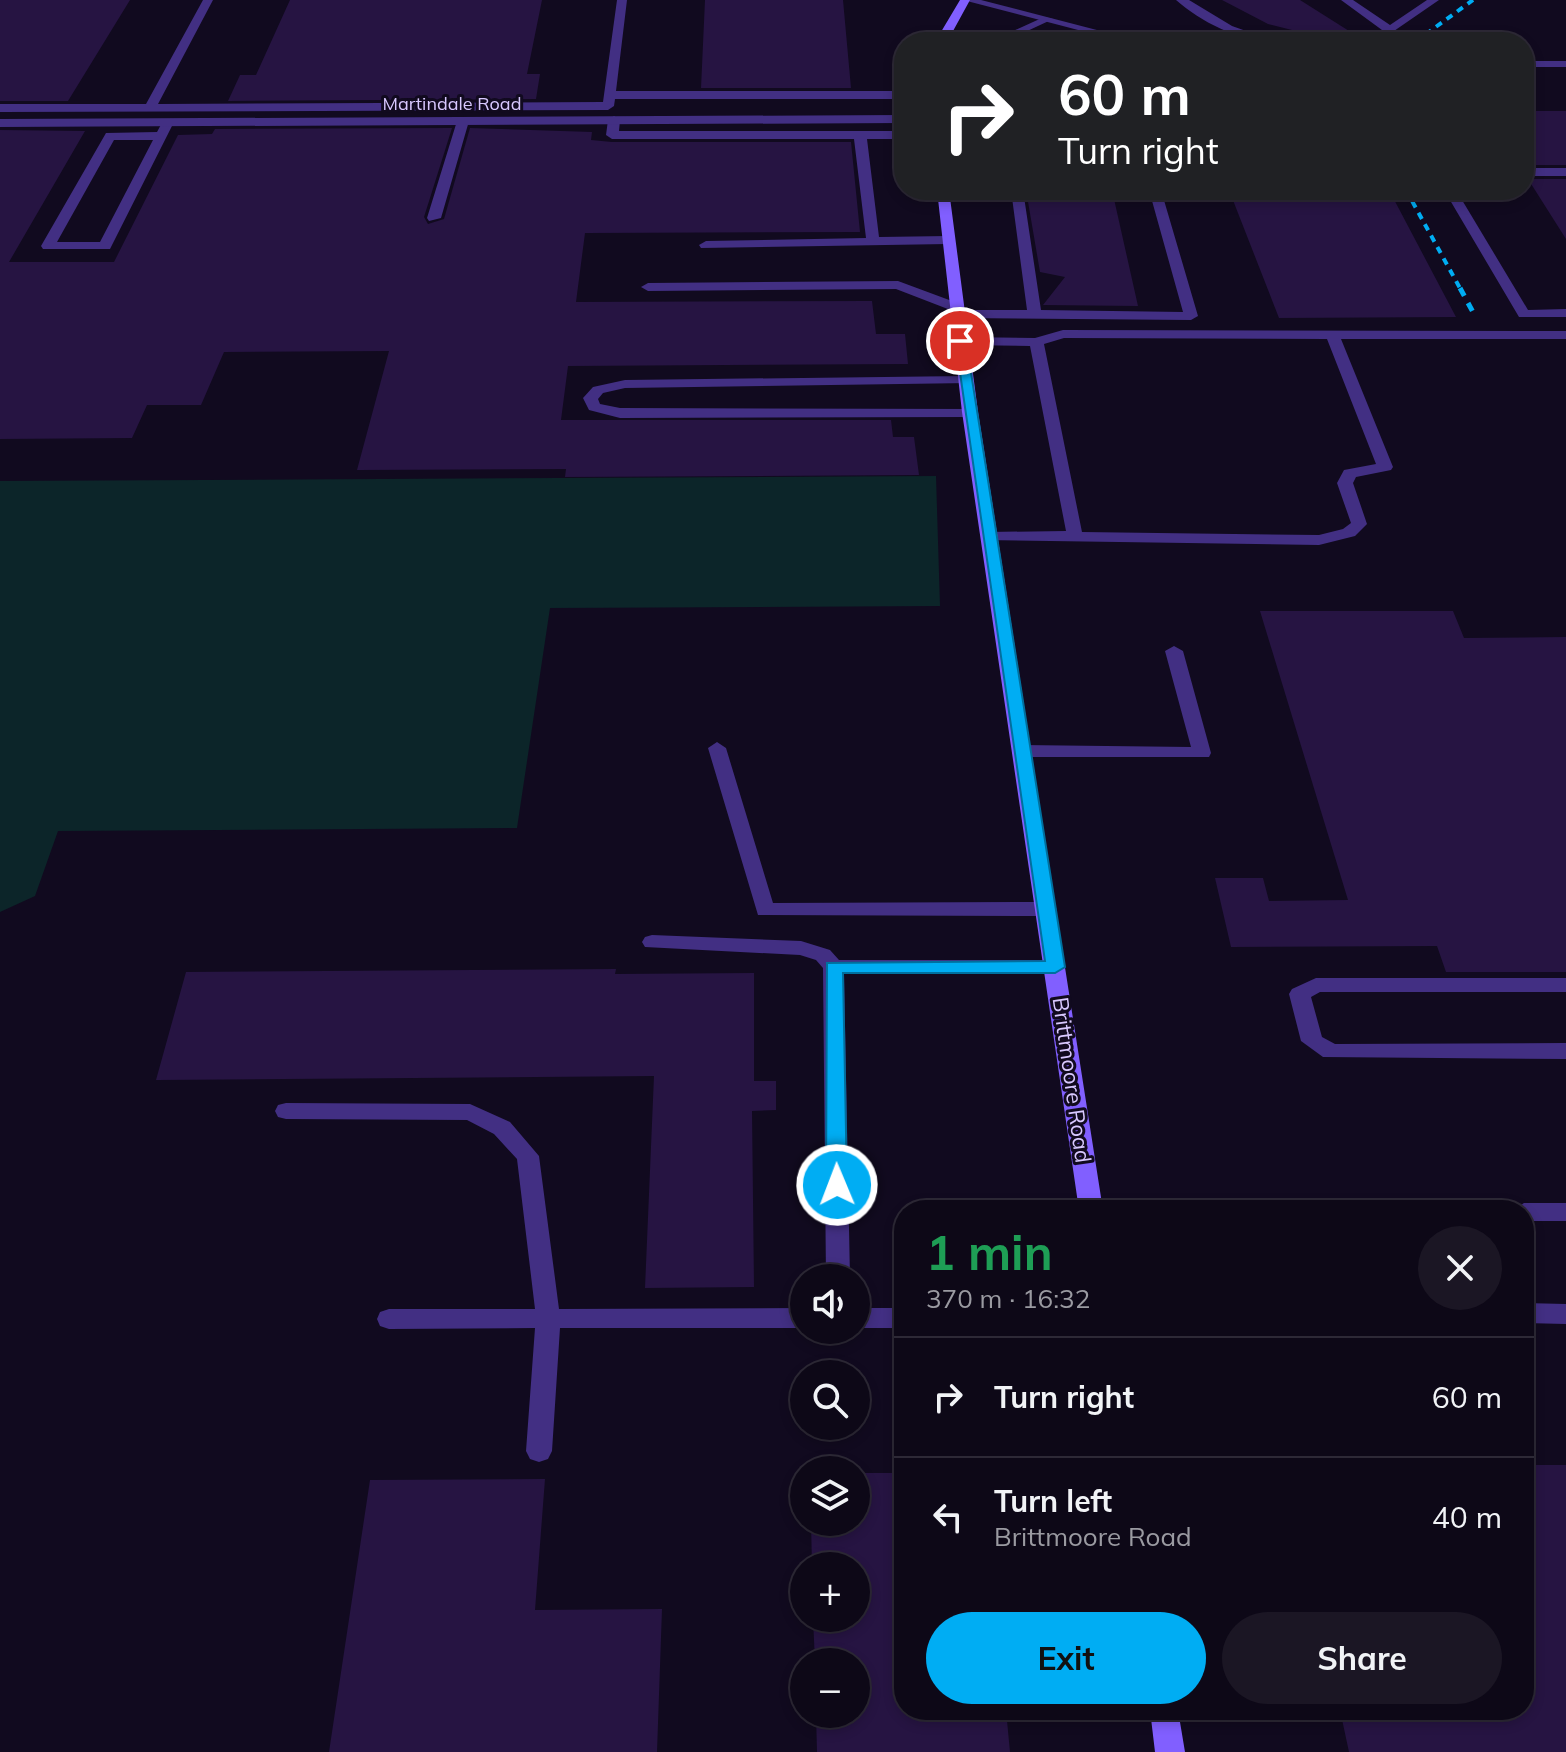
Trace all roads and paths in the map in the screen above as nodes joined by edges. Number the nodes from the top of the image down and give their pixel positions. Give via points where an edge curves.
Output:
1 (208, 0) edge
2 (622, 0) edge
3 (967, 0) edge
4 (1181, 0) edge
5 (1346, 0) edge
6 (1434, 0) edge
7 (1048, 19) junction
8 (1390, 30) junction
9 (947, 32) edge
10 (1018, 32) edge
11 (1098, 32) edge
12 (1240, 32) edge
13 (1387, 32) edge
14 (1534, 64) edge
15 (1566, 64) edge
16 (610, 95) junction
17 (894, 95) edge
18 (150, 107) junction
19 (0, 108) edge
20 (819, 119) junction
21 (894, 119) edge
22 (614, 120) junction
23 (463, 121) junction
24 (168, 122) junction
25 (0, 123) edge
26 (820, 135) junction
27 (860, 135) junction
28 (894, 135) edge
29 (161, 136) junction
30 (1534, 172) edge
31 (1566, 172) edge
32 (944, 200) edge
33 (1018, 200) edge
34 (1158, 200) edge
35 (1456, 200) edge
36 (434, 218) dead end
37 (948, 240) junction
38 (873, 241) junction
39 (706, 245) dead end
40 (648, 287) dead end
41 (955, 311) junction
42 (1566, 313) edge
43 (1035, 314) junction
44 (1332, 335) junction
45 (1566, 335) edge
46 (960, 341) junction
47 (1036, 342) junction
48 (965, 380) junction
49 (970, 412) junction
50 (1075, 536) junction
51 (989, 537) junction
52 (1174, 651) dead end
53 (717, 748) dead end
54 (1022, 751) junction
55 (1047, 909) junction
56 (652, 942) dead end
57 (833, 967) junction
58 (1055, 967) junction
59 (1566, 985) edge
60 (1566, 1051) edge
61 (286, 1111) dead end
62 (1090, 1200) edge
63 (1534, 1212) edge
64 (1566, 1212) edge
65 (838, 1264) edge
66 (1534, 1313) edge
67 (1566, 1314) edge
68 (548, 1318) junction
69 (790, 1318) edge
70 (870, 1318) edge
71 (894, 1318) edge
72 (389, 1319) dead end
73 (539, 1451) dead end
74 (1165, 1720) edge
75 (1170, 1752) edge

1 - 18 street
2 - 16 street
3 - 7 street
3 - 9 main road
4 - 12 street
5 - 8 street
6 - 8 street
7 - 10 street
7 - 11 street
8 - 13 street
14 - 15 street
16 - 17 street
16 - 18 street via 608,106
18 - 19 street
20 - 21 street, Martindale Road
20 - 22 street, Martindale Road
20 - 26 street
22 - 23 street, Martindale Road
22 - 26 street via 612,135
23 - 24 street, Martindale Road
23 - 36 street
24 - 25 street, Martindale Road
24 - 29 street
26 - 27 street
27 - 28 street
27 - 38 street
29 - 29 street via 110,136 48,246 105,246
30 - 31 street
32 - 37 main road, Brittmoore Road
33 - 43 street
34 - 43 street via 1191,316
35 - 42 street via 1524,314
37 - 38 street
37 - 41 main road, Brittmoore Road
38 - 39 street
40 - 41 street via 898,285
41 - 43 street
41 - 46 main road, Brittmoore Road
44 - 45 street
44 - 47 street via 1074,334
44 - 50 street via 1385,467 1350,473 1345,483 1359,524 1349,533 1319,540
46 - 47 street
46 - 48 main road, Brittmoore Road
47 - 50 street
48 - 49 main road, Brittmoore Road
48 - 49 street via 625,384 598,390 590,398 594,407 620,413
49 - 51 main road, Brittmoore Road
50 - 51 street
51 - 54 main road, Brittmoore Road
52 - 54 street via 1202,753
53 - 55 street via 765,910
54 - 55 main road, Brittmoore Road
55 - 58 main road, Brittmoore Road
56 - 57 street via 801,948 823,955
57 - 58 street
57 - 65 street
58 - 62 main road, Brittmoore Road
59 - 60 street via 1316,985 1300,994 1312,1041 1331,1052
61 - 68 street via 447,1110 470,1112 502,1128 528,1156
63 - 64 street
66 - 67 street
68 - 69 street
68 - 72 street
68 - 73 street
70 - 71 street
74 - 75 main road

